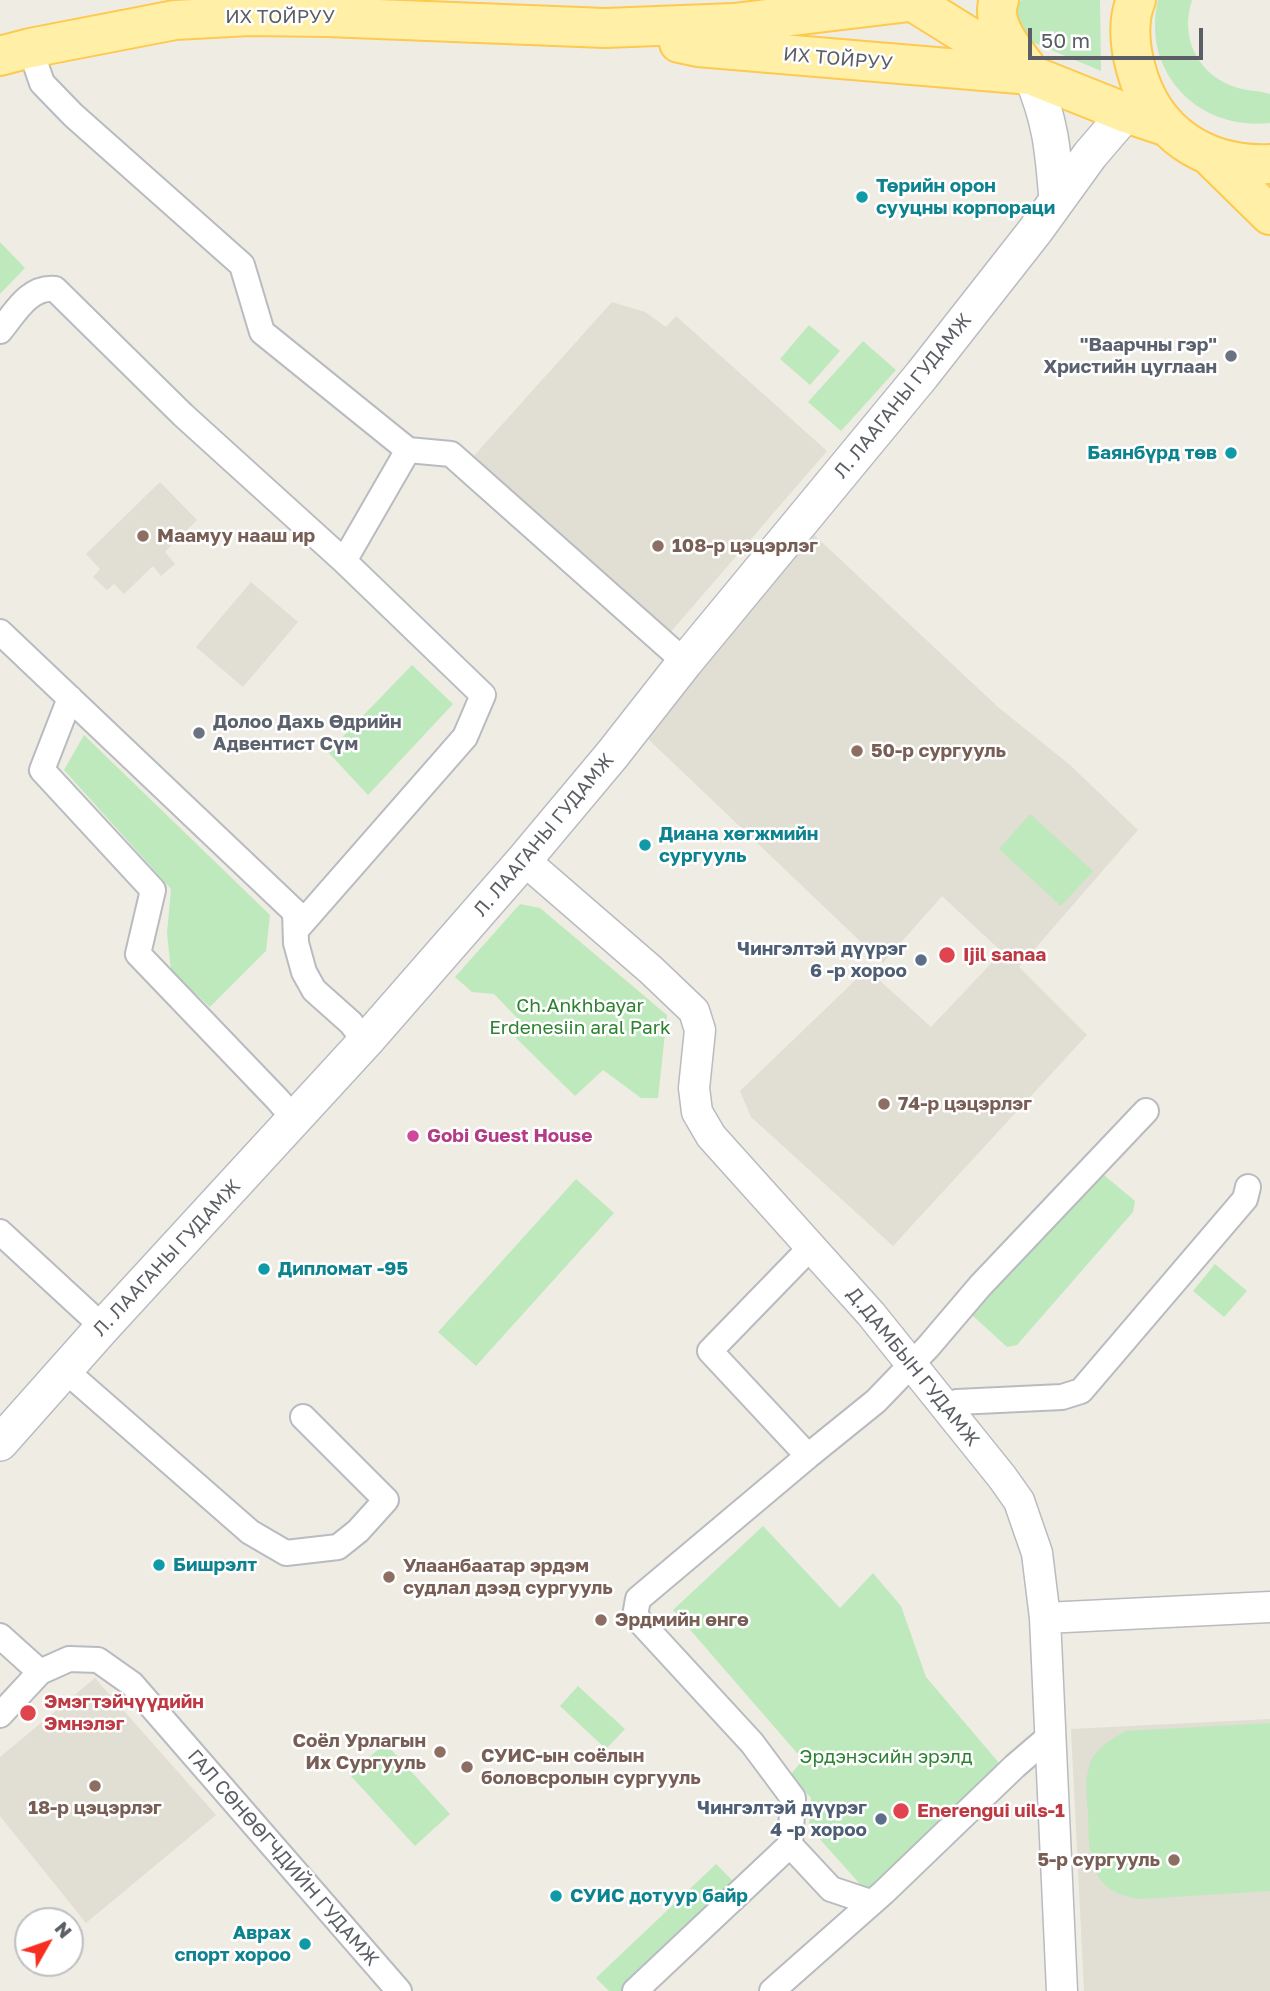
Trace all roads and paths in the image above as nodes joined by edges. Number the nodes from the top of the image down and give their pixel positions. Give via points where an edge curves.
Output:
1 (999, 0) edge
2 (1136, 0) edge
3 (917, 1) edge
4 (742, 11) edge
5 (605, 28) junction
6 (15, 52) edge
7 (1031, 75) junction
8 (1126, 113) junction
9 (1165, 125) junction
10 (1211, 156) junction
11 (1270, 164) edge
12 (1057, 200) junction
13 (1270, 215) edge
14 (0, 331) edge
15 (408, 450) junction
16 (344, 561) junction
17 (0, 632) edge
18 (685, 662) junction
19 (70, 698) junction
20 (524, 860) junction
21 (296, 930) junction
22 (365, 1042) junction
23 (1146, 1111) dead end
24 (295, 1120) junction
25 (1257, 1184) edge
26 (0, 1231) edge
27 (811, 1247) junction
28 (103, 1327) junction
29 (911, 1363) junction
30 (66, 1371) junction
31 (946, 1406) junction
32 (303, 1417) dead end
33 (0, 1443) edge
34 (808, 1455) junction
35 (1270, 1607) edge
36 (1045, 1618) junction
37 (0, 1636) edge
38 (40, 1672) junction
39 (0, 1715) edge
40 (1050, 1736) junction
41 (790, 1844) junction
42 (870, 1902) junction
43 (399, 1991) edge
44 (635, 1991) edge
45 (772, 1991) edge
46 (1062, 1991) edge

1 - 7 main road via 1002,33
2 - 9 main road via 1130,50 1142,90
3 - 4 main road, ИХ ТОЙРУУ
3 - 7 main road, ИХ ТОЙРУУ
4 - 5 main road, ИХ ТОЙРУУ
5 - 6 main road, ИХ ТОЙРУУ via 249,16 175,20
5 - 7 main road, ИХ ТОЙРУУ via 698,47
6 - 15 street via 73,115 242,265 262,332
7 - 8 main road, ИХ ТОЙРУУ
7 - 12 main road via 1052,137
8 - 9 main road, ИХ ТОЙРУУ
8 - 12 main road, Л. ЛААГАНЫ ГУДАМЖ
9 - 10 main road
10 - 11 main road via 1247,165
10 - 13 main road
12 - 18 main road, Л. ЛААГАНЫ ГУДАМЖ via 922,375
14 - 16 street via 32,293 55,289 183,415
15 - 16 street
15 - 18 street via 451,454
16 - 21 street via 483,695 465,737
17 - 19 street
18 - 20 main road, Л. ЛААГАНЫ ГУДАМЖ
19 - 21 street via 295,912
19 - 24 street via 42,770 153,890 138,954
20 - 22 main road, Л. ЛААГАНЫ ГУДАМЖ
20 - 27 street, Д.ДАМБЫН ГУДАМЖ via 694,1011 700,1030 694,1088 697,1112 711,1136
21 - 22 street via 299,955 314,990
22 - 24 main road, Л. ЛААГАНЫ ГУДАМЖ
23 - 29 street
24 - 28 main road, Л. ЛААГАНЫ ГУДАМЖ
25 - 31 street via 1081,1391 1062,1397
26 - 28 street
27 - 29 street, Д.ДАМБЫН ГУДАМЖ
27 - 34 street via 710,1351
28 - 30 main road, Л. ЛААГАНЫ ГУДАМЖ
29 - 31 street, Д.ДАМБЫН ГУДАМЖ
29 - 34 street via 876,1401
30 - 32 street via 250,1532 286,1553 338,1547 386,1500
30 - 33 main road, Л. ЛААГАНЫ ГУДАМЖ
31 - 36 street, Д.ДАМБЫН ГУДАМЖ via 1019,1501 1037,1553
34 - 41 street via 638,1599 635,1616 752,1743 793,1798
35 - 36 street
36 - 40 street, Д.ДАМБЫН ГУДАМЖ
37 - 38 street
38 - 39 street
38 - 43 street, ГАЛ СӨНӨӨГЧДИЙН ГУДАМЖ via 69,1659 98,1660 132,1684
40 - 42 street
40 - 46 street, Д.ДАМБЫН ГУДАМЖ
41 - 42 street via 831,1889
41 - 44 street
42 - 45 street

